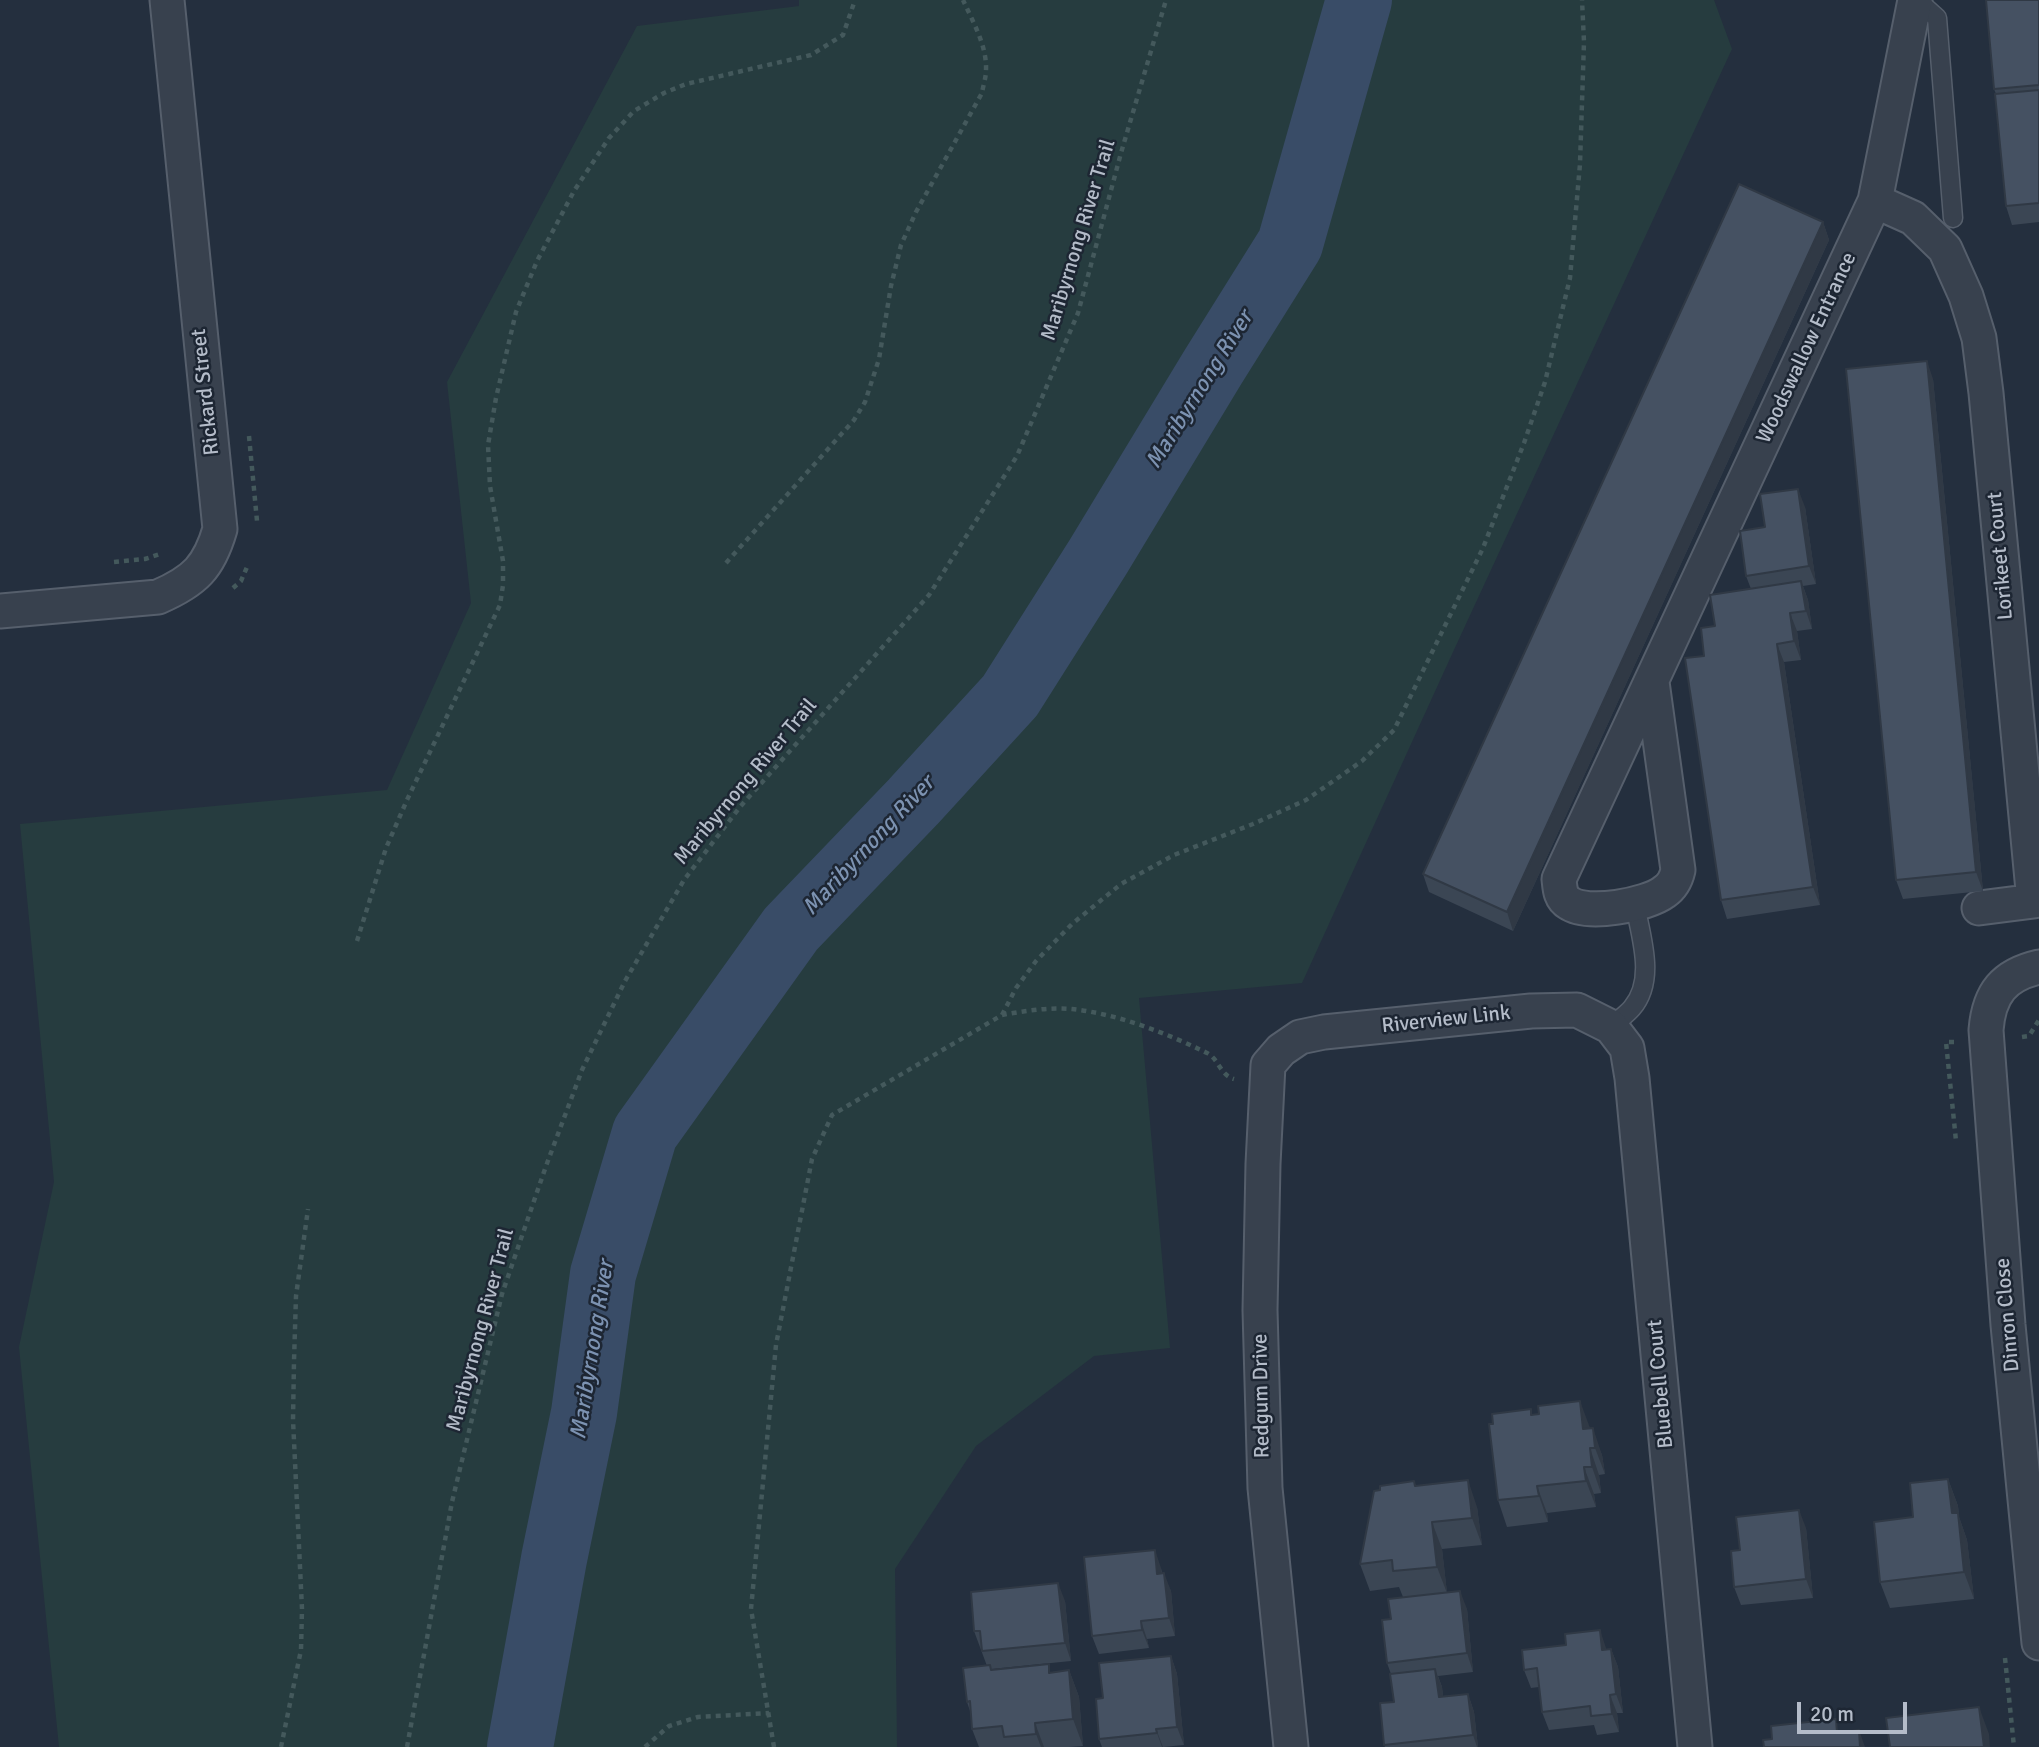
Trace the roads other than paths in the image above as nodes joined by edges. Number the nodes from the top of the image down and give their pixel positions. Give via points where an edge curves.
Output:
1 (167, 0) edge
2 (1916, 0) edge
3 (1875, 201) junction
4 (1953, 218) dead end
5 (0, 611) edge
6 (1652, 682) junction
7 (1635, 905) junction
8 (1979, 908) dead end
9 (2039, 967) edge
10 (1611, 1027) junction
11 (1281, 1050) joint
12 (2039, 1643) edge
13 (1291, 1747) edge
14 (1695, 1747) edge

1 - 5 street, Rickard Street via 220,528 202,569 158,597
2 - 3 street, Woodswallow Entrance
2 - 4 lane via 1937,18
3 - 6 street, Woodswallow Entrance
3 - 8 street, Lorikeet Court via 1913,218 1945,249 1979,338 2034,901
6 - 7 street, Woodswallow Entrance via 1678,870 1666,891
6 - 7 street, Woodswallow Entrance via 1559,879 1560,894 1569,904 1589,908
7 - 10 lane via 1645,963 1643,987 1633,1007
9 - 12 street, Dinron Close via 2020,971 1997,989 1986,1030
10 - 11 street, Riverview Link via 1577,1010 1531,1012 1324,1032 1300,1037
10 - 14 street, Bluebell Court via 1627,1048 1632,1079
11 - 13 street, Redgum Drive via 1268,1065 1260,1310 1265,1488

